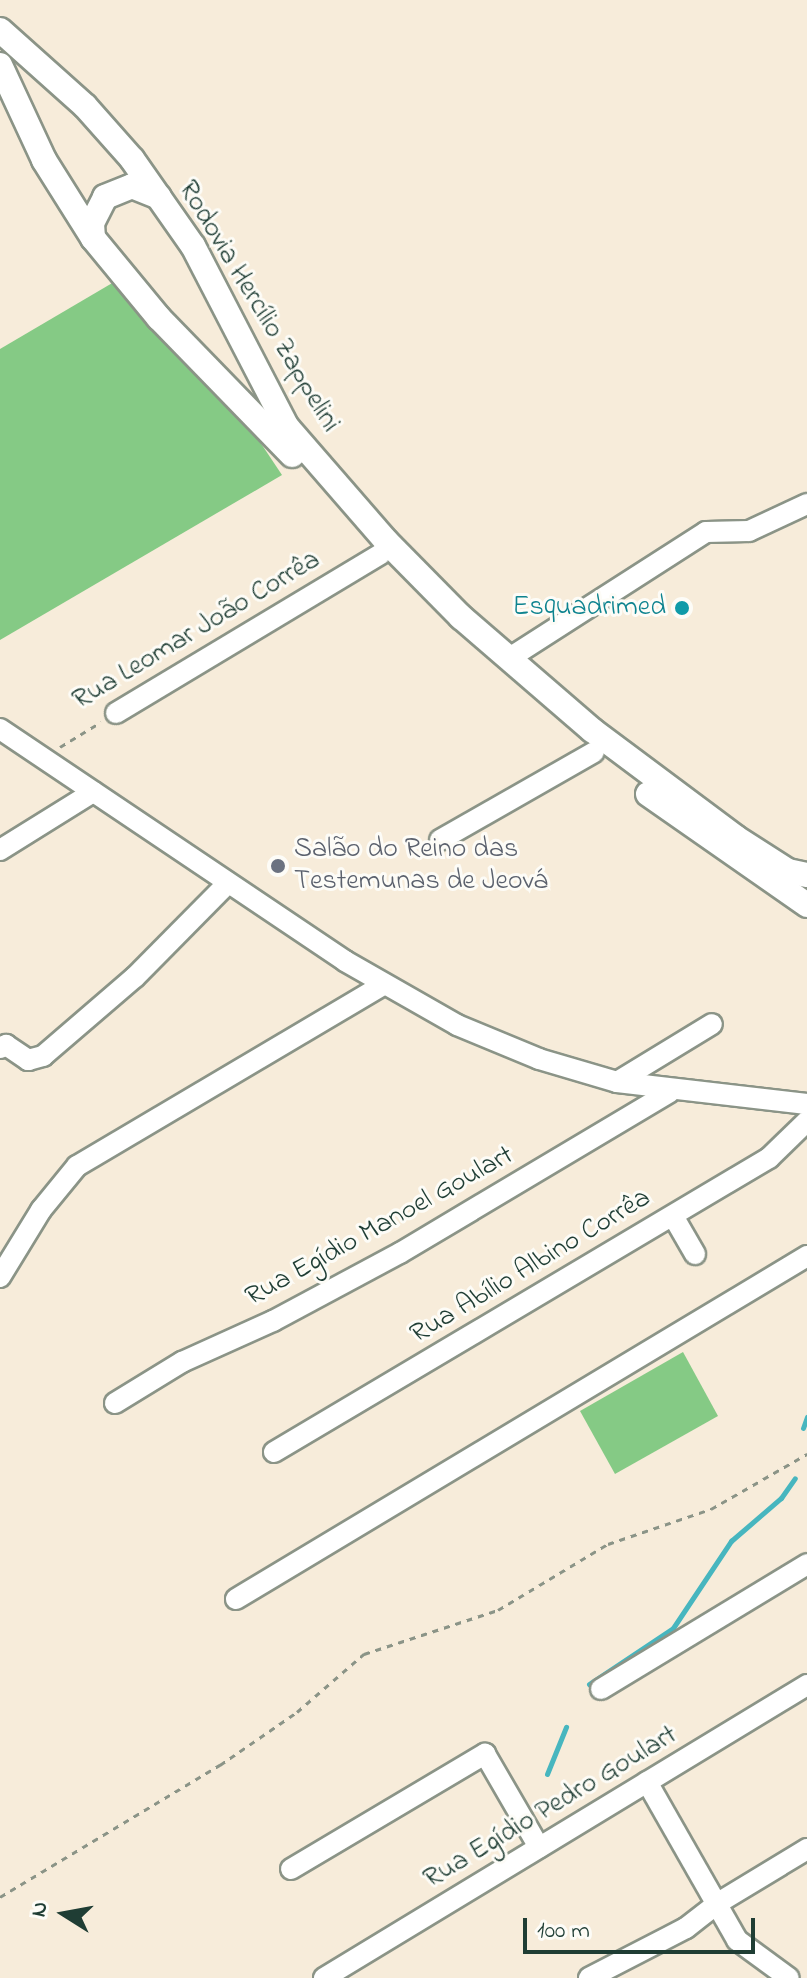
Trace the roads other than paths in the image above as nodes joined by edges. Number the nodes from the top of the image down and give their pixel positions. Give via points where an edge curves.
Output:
1 (0, 30) edge
2 (0, 65) edge
3 (159, 197) junction
4 (93, 238) junction
5 (807, 504) edge
6 (381, 554) junction
7 (508, 659) junction
8 (116, 713) road end
9 (5, 738) edge
10 (594, 752) junction
11 (93, 792) junction
12 (440, 840) dead end
13 (0, 850) edge
14 (228, 883) junction
15 (801, 887) edge
16 (383, 985) junction
17 (712, 1024) dead end
18 (2, 1043) edge
19 (617, 1082) junction
20 (670, 1092) junction
21 (807, 1104) edge
22 (807, 1121) edge
23 (673, 1216) junction
24 (695, 1254) dead end
25 (807, 1256) edge
26 (0, 1277) edge
27 (115, 1403) dead end
28 (274, 1452) dead end
29 (807, 1564) edge
30 (236, 1599) dead end
31 (807, 1685) edge
32 (601, 1689) dead end
33 (647, 1782) junction
34 (539, 1847) junction
35 (807, 1849) edge
36 (291, 1869) dead end
37 (718, 1903) junction
38 (324, 1978) edge
39 (589, 1978) edge
40 (789, 1978) edge

1 - 3 main road, Rodovia Hercílio Zappelini via 85,106
2 - 4 main road, Rodovia Hercílio Zappelini via 44,160
3 - 4 main road via 132,186 105,197 92,223
3 - 7 main road, Rodovia Hercílio Zappelini via 193,246 287,427 386,541
4 - 6 main road, Rodovia Hercílio Zappelini via 159,318
5 - 7 street via 749,531 706,532
6 - 8 street, Rua Leomar João Corrêa
6 - 10 main road, Rodovia Hercílio Zappelini via 510,682
7 - 15 main road, Rodovia Hercílio Zappelini via 654,779
9 - 11 street
10 - 12 street
10 - 15 main road, Rodovia Hercílio Zappelini
11 - 13 street
11 - 14 street
14 - 16 street
14 - 18 street via 135,977 43,1056 19,1058
16 - 19 street via 493,1042
16 - 26 street via 77,1166 41,1210
17 - 19 street
19 - 20 street
20 - 21 street
20 - 27 street, Rua Egídio Manoel Goulart via 400,1253 273,1321 182,1362
22 - 23 street, Rua Abílio Albino Corrêa via 784,1148
23 - 24 street
23 - 28 street, Rua Abílio Albino Corrêa
25 - 30 street
29 - 32 street
31 - 33 street, Rua Egídio Pedro Goulart
33 - 34 street, Rua Egídio Pedro Goulart
33 - 37 street
34 - 36 street via 485,1754
34 - 38 street, Rua Egídio Pedro Goulart
35 - 37 street
37 - 39 street via 686,1928
37 - 40 street via 737,1940

